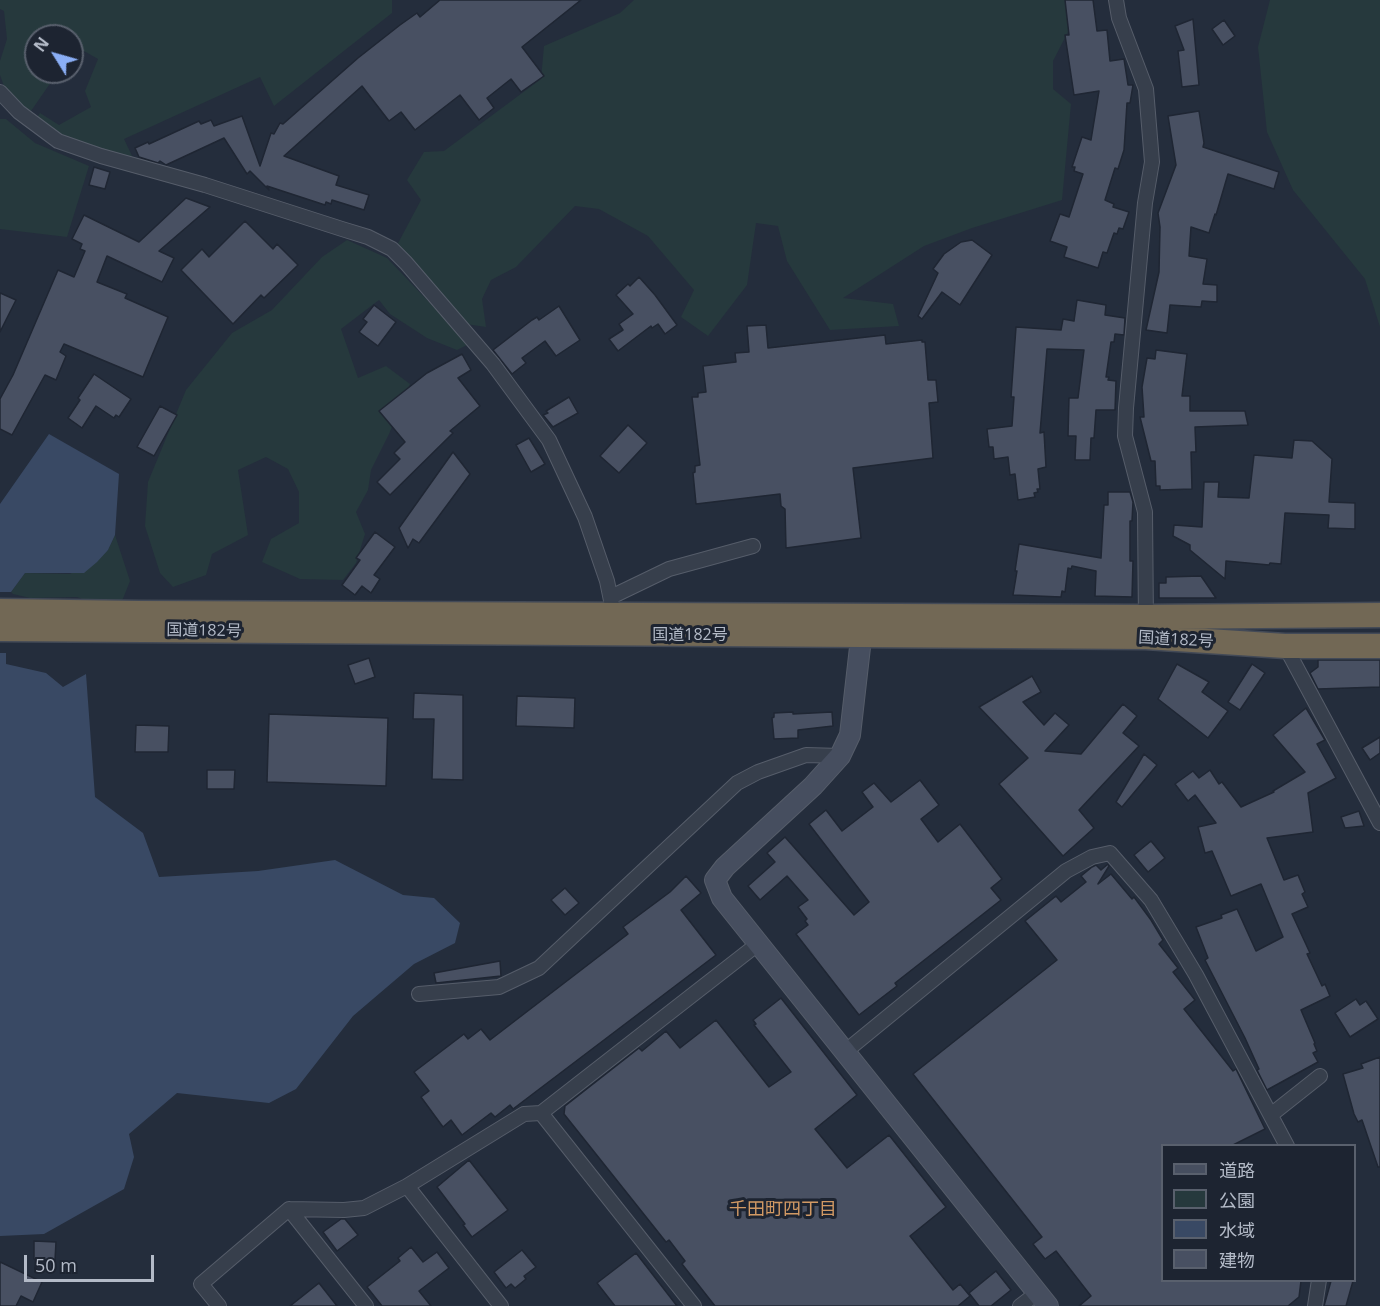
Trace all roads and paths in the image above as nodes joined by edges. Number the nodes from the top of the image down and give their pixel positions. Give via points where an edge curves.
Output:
1 (1116, 0) edge
2 (0, 92) edge
3 (753, 546) dead end
4 (0, 611) edge
5 (614, 615) junction
6 (1380, 615) edge
7 (863, 626) junction
8 (1146, 627) junction
9 (0, 629) edge
10 (1285, 646) junction
11 (1380, 646) edge
12 (840, 756) junction
13 (1380, 823) edge
14 (759, 943) junction
15 (420, 994) dead end
16 (846, 1051) junction
17 (1320, 1076) dead end
18 (542, 1113) junction
19 (1272, 1114) junction
20 (1286, 1144) edge
21 (407, 1186) junction
22 (289, 1209) junction
23 (1319, 1282) edge
24 (1043, 1299) edge
25 (219, 1306) edge
26 (366, 1306) edge
27 (501, 1306) edge
28 (694, 1306) edge
29 (1020, 1306) edge
30 (1315, 1306) edge

1 - 8 street via 1146,89 1152,162 1144,203 1125,408 1125,436 1145,512
2 - 5 street via 38,128 64,144 342,228 392,249 493,364 549,440 585,517
3 - 5 street via 669,568
4 - 5 highway, 国道182号
5 - 7 highway, 国道182号
5 - 9 highway, 国道182号
6 - 8 highway, 国道182号
7 - 8 highway, 国道182号
7 - 12 street via 850,735
8 - 10 highway, 国道182号
10 - 11 highway, 国道182号
10 - 13 street
12 - 14 street via 715,879 722,898
12 - 15 street via 806,754 738,783 539,969 499,987
14 - 16 street
14 - 18 street
16 - 19 street via 1066,871 1092,857 1110,853 1151,900
16 - 24 street
17 - 19 street
18 - 21 street via 524,1114
18 - 28 street
19 - 20 street
21 - 22 street via 364,1208
21 - 27 street
22 - 25 street via 201,1284
22 - 26 street
23 - 30 street
24 - 29 street

